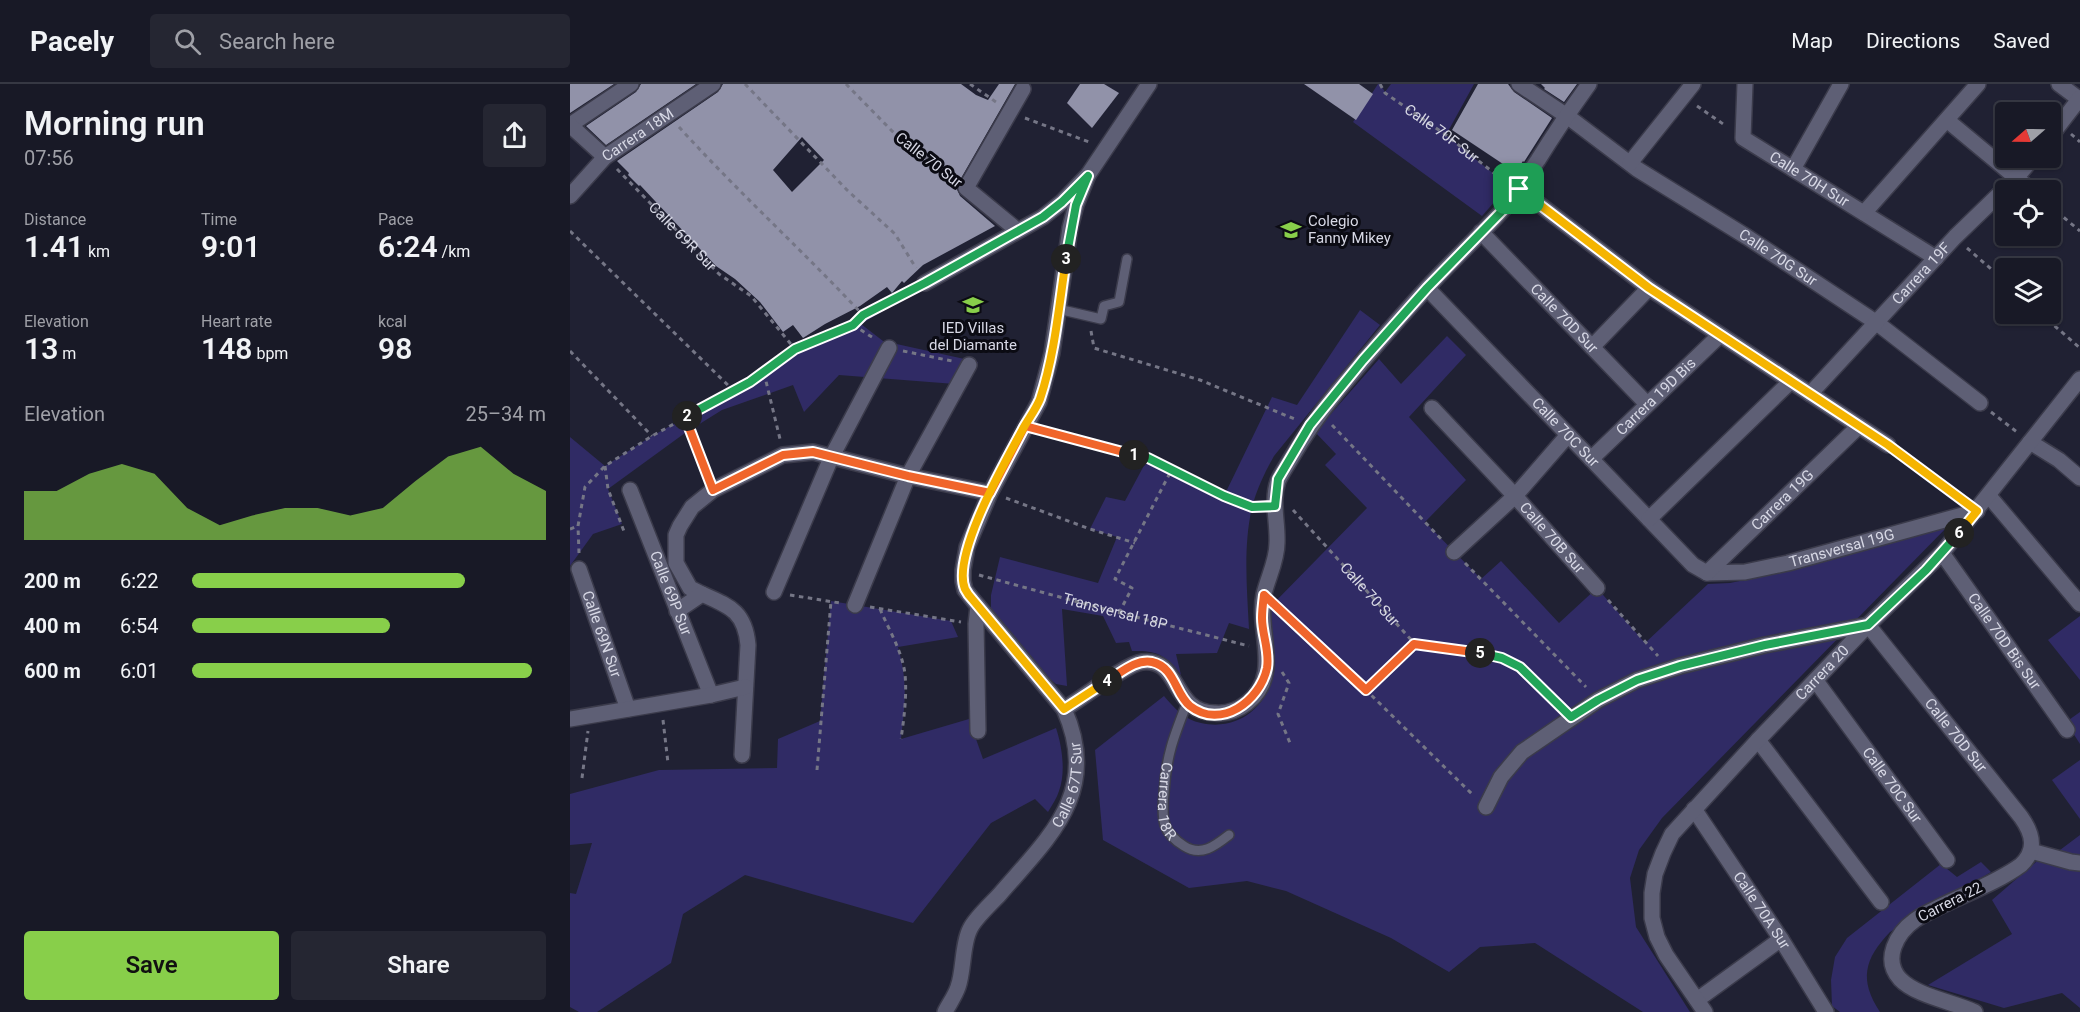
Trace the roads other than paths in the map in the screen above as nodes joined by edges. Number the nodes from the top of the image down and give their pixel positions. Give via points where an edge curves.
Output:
1 (631, 84) edge
2 (713, 84) edge
3 (1149, 84) edge
4 (1519, 84) edge
5 (1588, 84) edge
6 (1693, 84) edge
7 (1745, 84) edge
8 (1841, 84) edge
9 (1978, 84) edge
10 (2059, 84) edge
11 (1023, 89) dead end
12 (2080, 99) edge
13 (1567, 116) junction
14 (1948, 121) junction
15 (2061, 123) edge
16 (570, 125) edge
17 (605, 157) junction
18 (1630, 163) junction
19 (2024, 168) edge
20 (1793, 170) junction
21 (1088, 176) junction
22 (2016, 178) junction
23 (2018, 180) edge
24 (1519, 189) junction
25 (570, 196) edge
26 (1864, 213) junction
27 (1017, 230) junction
28 (1481, 232) junction
29 (1936, 258) junction
30 (1126, 259) dead end
31 (925, 283) road end
32 (1427, 288) junction
33 (1649, 288) junction
34 (1058, 309) junction
35 (1877, 323) junction
36 (1720, 335) junction
37 (1592, 347) junction
38 (889, 348) road end
39 (969, 365) road end
40 (2080, 379) edge
41 (1791, 381) junction
42 (1810, 394) junction
43 (1980, 403) road end
44 (1647, 404) junction
45 (1432, 408) dead end
46 (1859, 426) junction
47 (1568, 435) junction
48 (2030, 442) junction
49 (1888, 445) road end
50 (831, 458) junction
51 (1591, 459) junction
52 (908, 476) junction
53 (2080, 478) edge
54 (630, 490) dead end
55 (990, 493) junction
56 (1515, 496) junction
57 (1989, 496) junction
58 (1977, 511) junction
59 (1649, 519) junction
60 (1454, 552) dead end
61 (1942, 554) junction
62 (579, 569) road end
63 (1707, 573) junction
64 (1597, 588) road end
65 (774, 592) dead end
66 (702, 594) junction
67 (2080, 604) edge
68 (855, 605) dead end
69 (978, 606) junction
70 (677, 611) junction
71 (1868, 625) junction
72 (1816, 681) junction
73 (745, 687) junction
74 (711, 695) junction
75 (1187, 702) junction
76 (628, 709) junction
77 (1064, 709) junction
78 (570, 719) edge
79 (2067, 730) dead end
80 (978, 731) dead end
81 (1758, 740) junction
82 (742, 755) dead end
83 (1486, 807) road end
84 (1694, 809) junction
85 (1229, 835) dead end
86 (2031, 851) junction
87 (1947, 860) dead end
88 (2080, 863) edge
89 (1881, 902) dead end
90 (1781, 939) junction
91 (1701, 1006) edge
92 (945, 1012) edge
93 (1826, 1012) edge
94 (1975, 1012) edge

1 - 16 street
2 - 17 street, Carrera 18M
3 - 21 street
4 - 13 street, Calle 70G Sur
5 - 13 street
6 - 18 street
7 - 20 street, Calle 70H Sur via 1743,138
8 - 20 street
9 - 14 street
10 - 12 street
11 - 27 street, Calle 70 Sur via 966,188
12 - 15 street
13 - 18 street, Calle 70G Sur
13 - 24 street
14 - 22 street
14 - 26 street
16 - 17 street
17 - 25 street, Carrera 18M
18 - 35 street, Calle 70G Sur
19 - 22 street, Carrera 19F
20 - 26 street, Calle 70H Sur
21 - 27 street via 1043,217
21 - 34 street via 1070,228
22 - 23 street
22 - 29 street, Carrera 19F
24 - 28 street
24 - 33 street
26 - 29 street, Calle 70H Sur
27 - 31 street
28 - 32 street
28 - 37 street, Calle 70D Sur
29 - 35 street, Carrera 19F
30 - 34 lane via 1119,302 1104,306 1101,319
32 - 47 street, Calle 70C Sur
32 - 75 street via 1310,425 1278,479 1277,546 1262,618 1267,650 1262,684 1246,704 1231,711 1198,710
33 - 36 street
33 - 37 street
34 - 55 street via 1039,402
35 - 42 street, Carrera 19F
35 - 43 street, Calle 70G Sur
36 - 41 street
36 - 44 street, Carrera 19D Bis
37 - 44 street, Calle 70D Sur
38 - 50 street
39 - 52 street
40 - 48 street, Carrera 20
41 - 42 street
41 - 59 street
42 - 46 street
44 - 51 street, Carrera 19D Bis
45 - 56 street, Calle 70B Sur
46 - 49 street
46 - 63 street, Carrera 19G
47 - 51 street, Calle 70C Sur
47 - 56 street
48 - 53 street
48 - 57 street, Carrera 20
50 - 52 street
50 - 65 street
50 - 66 street via 813,452 783,455 713,490 692,507 676,535 676,563 690,588
51 - 59 street, Calle 70C Sur
52 - 55 street
52 - 68 street
54 - 70 street, Calle 69P Sur
55 - 69 street, Calle 67T Sur via 963,570 965,590
56 - 60 street
56 - 64 street, Calle 70B Sur
57 - 58 street, Carrera 20
57 - 67 street
58 - 61 street, Carrera 20
58 - 63 street, Transversal 19G via 1788,563 1745,572
59 - 63 street, Calle 70C Sur via 1693,565
61 - 71 street, Carrera 20
61 - 79 street, Calle 70D Bis Sur
62 - 76 street, Calle 69N Sur
66 - 70 street
66 - 73 street via 728,605 742,620 748,645
69 - 77 street, Calle 67T Sur
69 - 80 street
70 - 74 street, Calle 69P Sur
71 - 72 street, Carrera 20
71 - 83 street via 1765,645 1637,680 1535,741 1501,777
71 - 86 street, Calle 70D Sur via 2021,817 2031,833
72 - 81 street, Carrera 20
72 - 87 street, Calle 70C Sur
73 - 74 street
73 - 82 street
74 - 76 street
75 - 77 street via 1166,669 1143,662
75 - 85 lane, Carrera 18R via 1165,770 1165,827 1190,850 1209,850
76 - 78 street
77 - 92 street, Calle 67T Sur via 1077,748 1074,790 1044,842 970,929 958,987
81 - 84 street, Carrera 20
81 - 89 street
84 - 90 street, Calle 70A Sur
84 - 91 street, Carrera 20 via 1672,834 1662,853 1652,893 1652,918 1666,955
86 - 88 street
86 - 94 street, Carrera 22 via 2015,870 1916,919 1900,933 1895,944 1891,958 1900,980 1915,990
90 - 91 street
90 - 93 street, Calle 70A Sur

